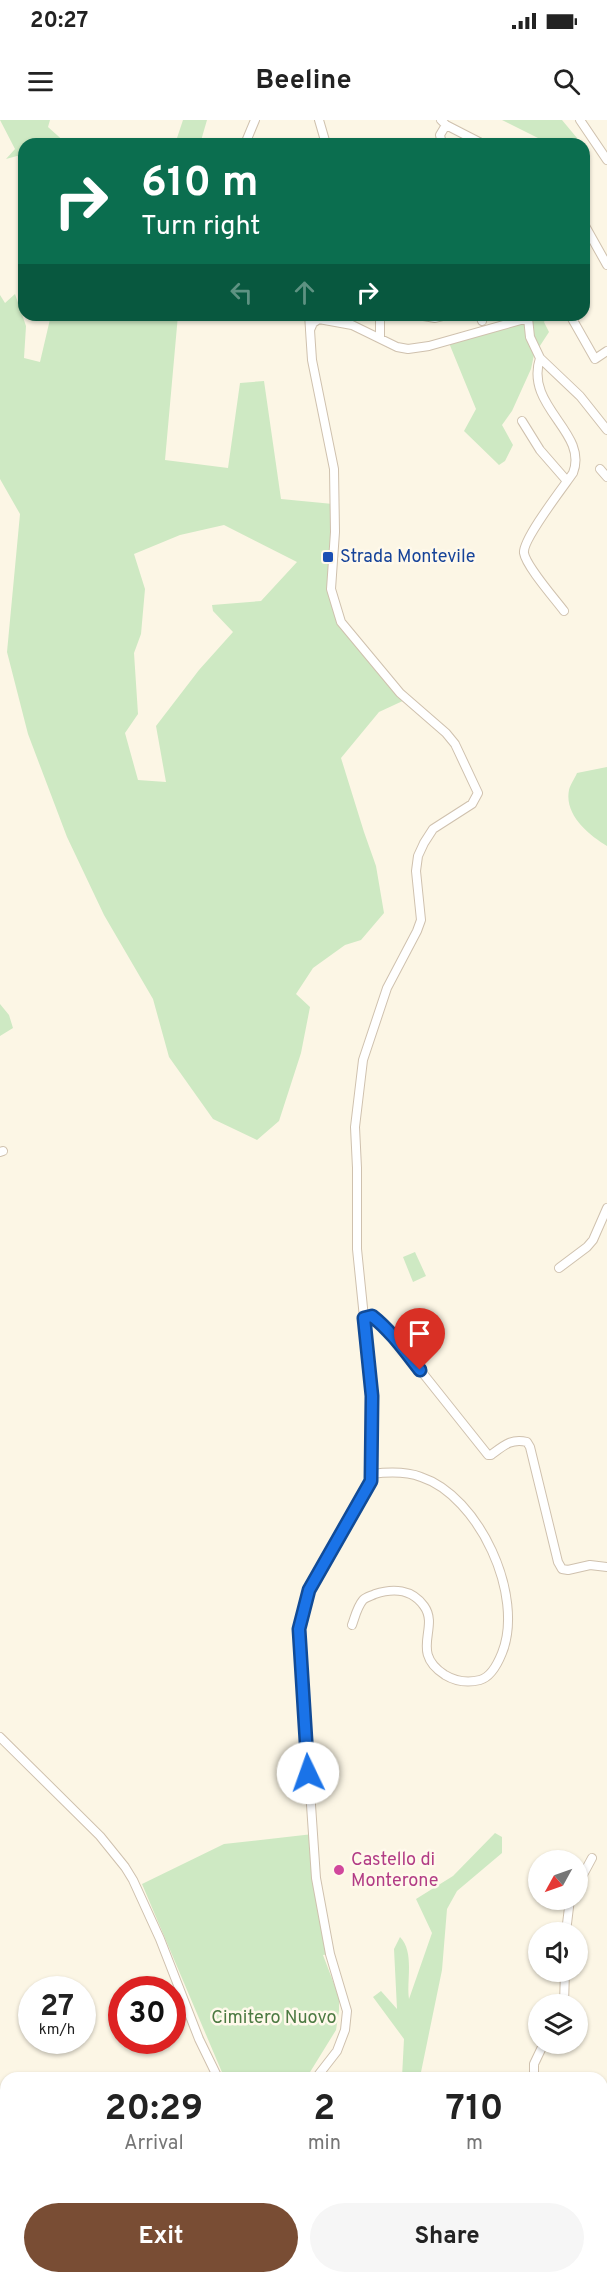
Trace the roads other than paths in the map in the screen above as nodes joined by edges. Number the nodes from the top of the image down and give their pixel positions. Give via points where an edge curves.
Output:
1 (255, 120) edge
2 (319, 120) edge
3 (580, 120) edge
4 (444, 123) edge
5 (248, 138) edge
6 (324, 138) edge
7 (441, 138) edge
8 (472, 138) edge
9 (607, 160) edge
10 (590, 235) edge
11 (607, 265) edge
12 (309, 321) edge
13 (314, 321) edge
14 (334, 321) edge
15 (381, 321) edge
16 (515, 321) edge
17 (529, 321) edge
18 (573, 321) edge
19 (310, 330) junction
20 (380, 338) junction
21 (607, 351) edge
22 (540, 358) junction
23 (522, 421) dead end
24 (607, 430) edge
25 (600, 469) dead end
26 (607, 477) edge
27 (567, 481) junction
28 (564, 611) dead end
29 (607, 1208) edge
30 (559, 1268) dead end
31 (364, 1318) junction
32 (372, 1474) junction
33 (607, 1567) edge
34 (352, 1625) dead end
35 (0, 1737) edge
36 (592, 1858) dead end
37 (588, 1865) edge
38 (539, 2054) edge
39 (215, 2072) edge
40 (321, 2072) edge
41 (534, 2072) edge

1 - 5 street
2 - 6 street
3 - 9 street
4 - 7 street
4 - 8 street
10 - 11 street
12 - 19 street
13 - 19 street
14 - 20 street
15 - 20 street
16 - 20 street via 418,348 397,347
17 - 22 street via 530,337
18 - 21 street via 595,359
19 - 31 street via 312,360 334,469 331,589 341,621 400,693 455,744 478,794 472,804 433,829 418,856 421,920 387,988 363,1060 355,1127 357,1249
22 - 24 street via 580,396
22 - 27 street via 536,377 539,390 574,450 576,465
23 - 27 street
25 - 26 street
27 - 28 street via 528,538 524,551 527,561
29 - 30 street via 587,1248
31 - 32 street via 372,1396
31 - 33 street via 372,1316 390,1332 488,1455 519,1440 530,1447 562,1569
32 - 34 street via 393,1471 422,1477 450,1493 469,1512 501,1572 508,1621 503,1652 492,1671 482,1679 466,1682 435,1669 426,1647 429,1615 424,1606 403,1592 393,1589 364,1598
32 - 40 street via 309,1590 299,1629 316,1878 330,1954 347,2011 337,2051
35 - 39 street via 100,1836 134,1880
36 - 37 street
38 - 41 street

